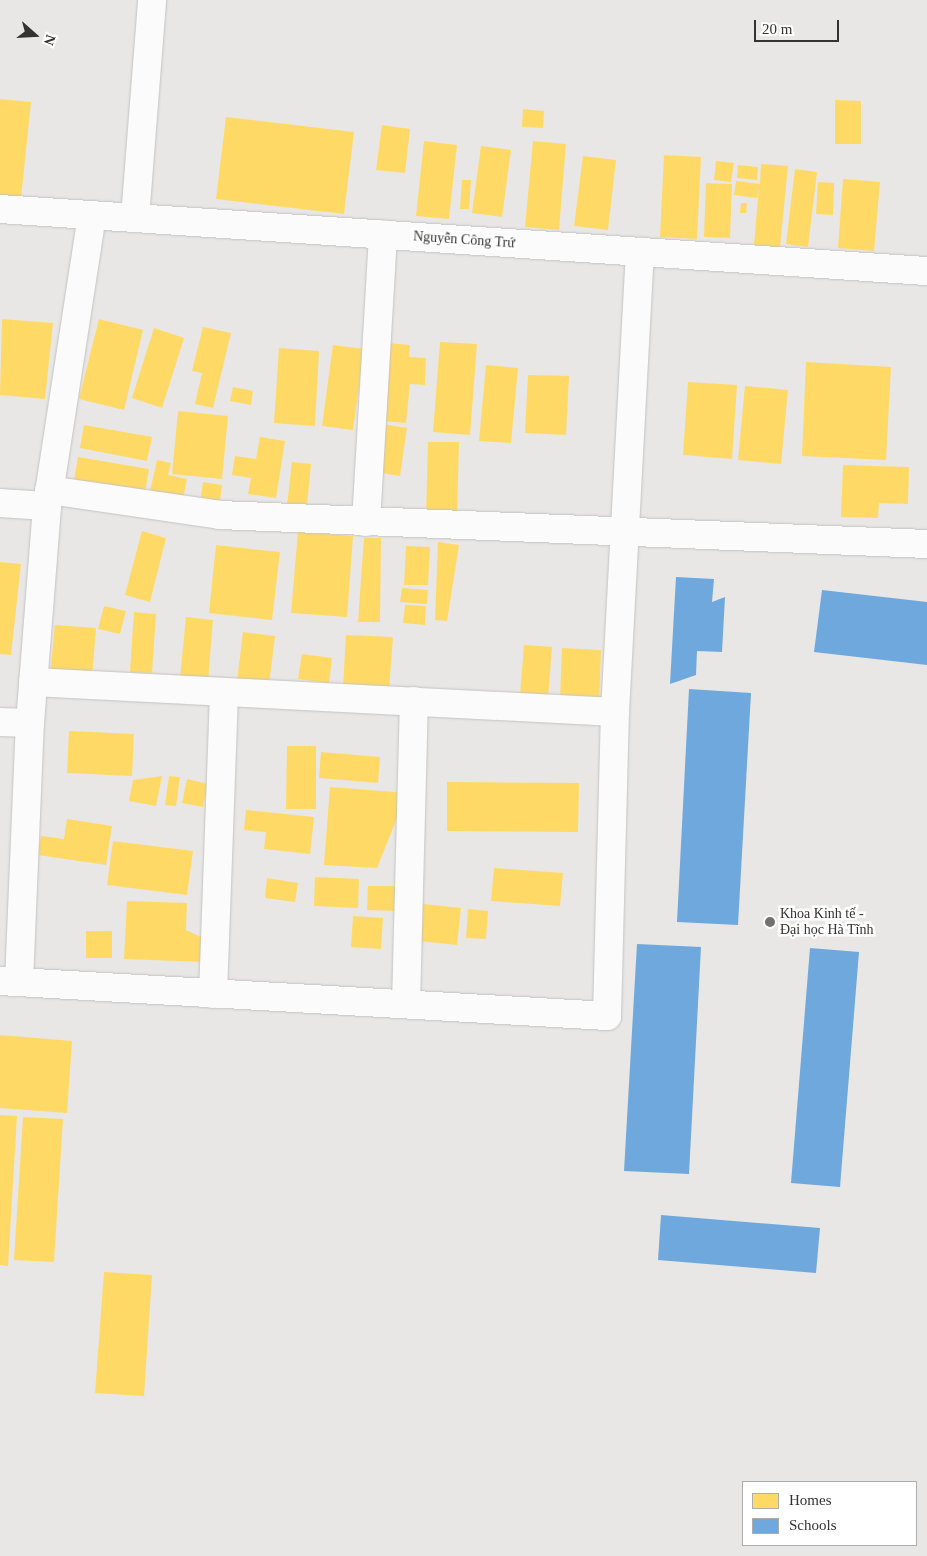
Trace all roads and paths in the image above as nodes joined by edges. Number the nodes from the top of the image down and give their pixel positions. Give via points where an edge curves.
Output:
1 (152, 0) edge
2 (0, 209) edge
3 (92, 215) junction
4 (135, 218) junction
5 (383, 235) junction
6 (640, 252) junction
7 (927, 271) edge
8 (48, 498) junction
9 (0, 503) edge
10 (366, 522) junction
11 (626, 534) junction
12 (927, 544) edge
13 (33, 682) junction
14 (224, 692) junction
15 (414, 702) junction
16 (615, 712) junction
17 (0, 722) edge
18 (30, 723) junction
19 (9, 982) edge
20 (213, 994) junction
21 (406, 1004) junction

1 - 4 street
2 - 3 street, Nguyễn Công Trứ
3 - 4 street, Nguyễn Công Trứ
3 - 8 street
4 - 5 street, Nguyễn Công Trứ
5 - 6 street, Nguyễn Công Trứ
5 - 10 street
6 - 7 street, Nguyễn Công Trứ
6 - 11 street
8 - 9 street
8 - 10 street via 220,515
8 - 13 street
10 - 11 street
11 - 12 street
11 - 16 street
13 - 14 street
13 - 18 street
14 - 15 street
14 - 20 street
15 - 16 street
15 - 21 street
16 - 21 street via 607,1016
17 - 18 street
18 - 19 street
19 - 20 street
20 - 21 street

